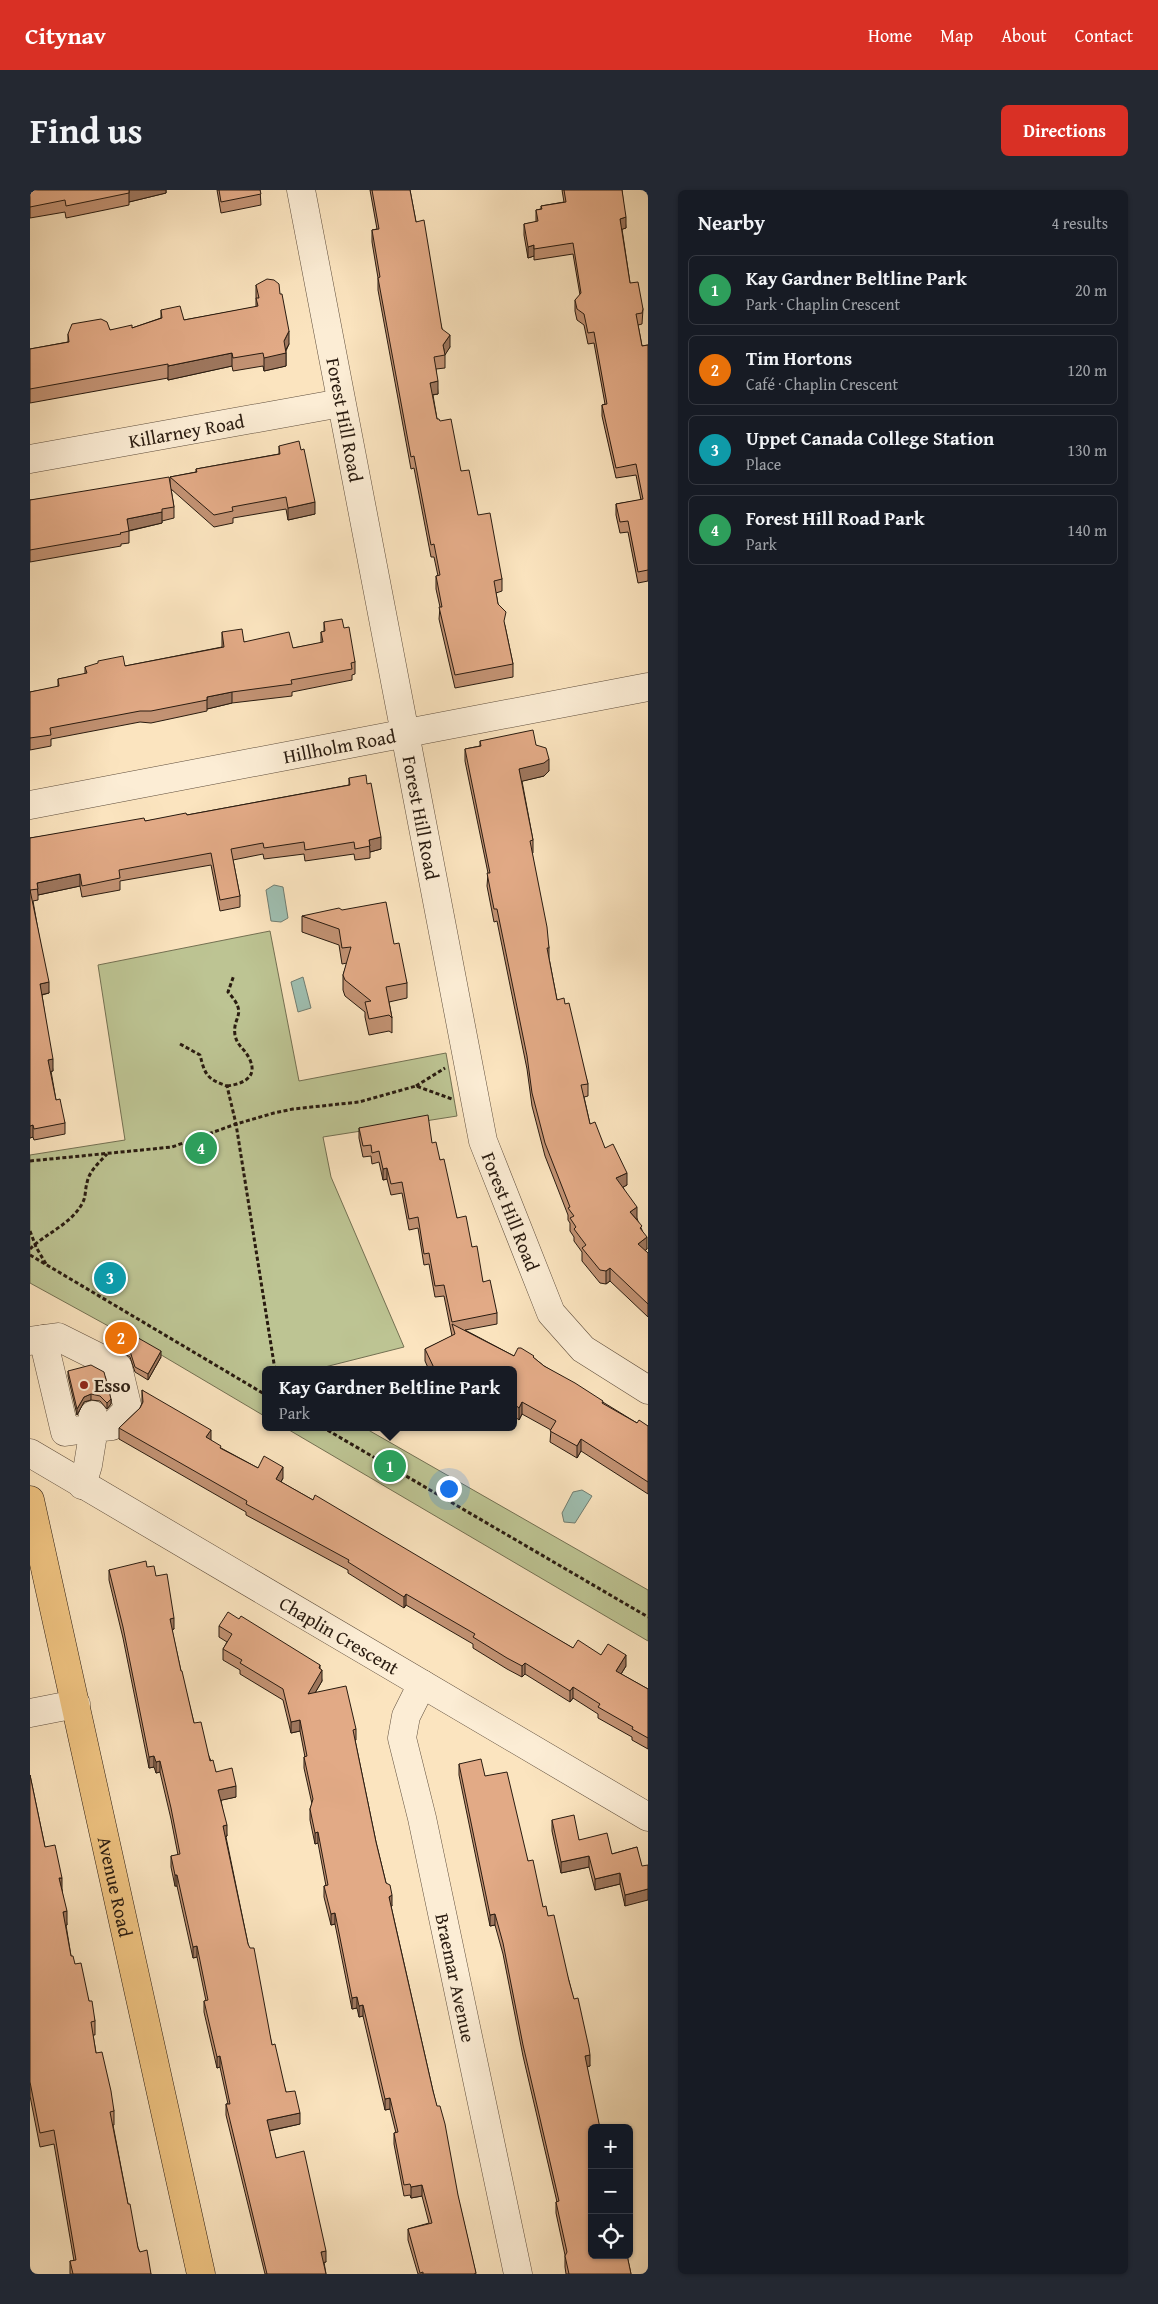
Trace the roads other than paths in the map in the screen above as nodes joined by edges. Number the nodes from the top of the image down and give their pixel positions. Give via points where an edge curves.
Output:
1 (301, 190) edge
2 (341, 403) junction
3 (30, 459) edge
4 (648, 687) edge
5 (404, 733) junction
6 (30, 805) edge
7 (37, 1340) edge
8 (648, 1390) edge
9 (94, 1422) junction
10 (30, 1453) edge
11 (82, 1485) junction
12 (30, 1500) edge
13 (422, 1684) junction
14 (76, 1704) junction
15 (30, 1713) edge
16 (648, 1817) edge
17 (201, 2274) edge
18 (518, 2274) edge

1 - 2 street, Forest Hill Road
2 - 3 street, Killarney Road
2 - 5 street, Forest Hill Road
4 - 5 street, Hillholm Road
5 - 6 street, Hillholm Road
5 - 8 street, Forest Hill Road via 483,1140 551,1313 583,1349
7 - 9 street via 65,1432
7 - 9 street via 58,1337 82,1361 118,1366 128,1409 112,1426
9 - 11 street
10 - 11 street, Chaplin Crescent
11 - 13 street, Chaplin Crescent
12 - 14 main road, Avenue Road
13 - 16 street, Chaplin Crescent
13 - 18 street, Braemar Avenue via 406,1716 402,1738 422,1818
14 - 15 street
14 - 17 main road, Avenue Road

